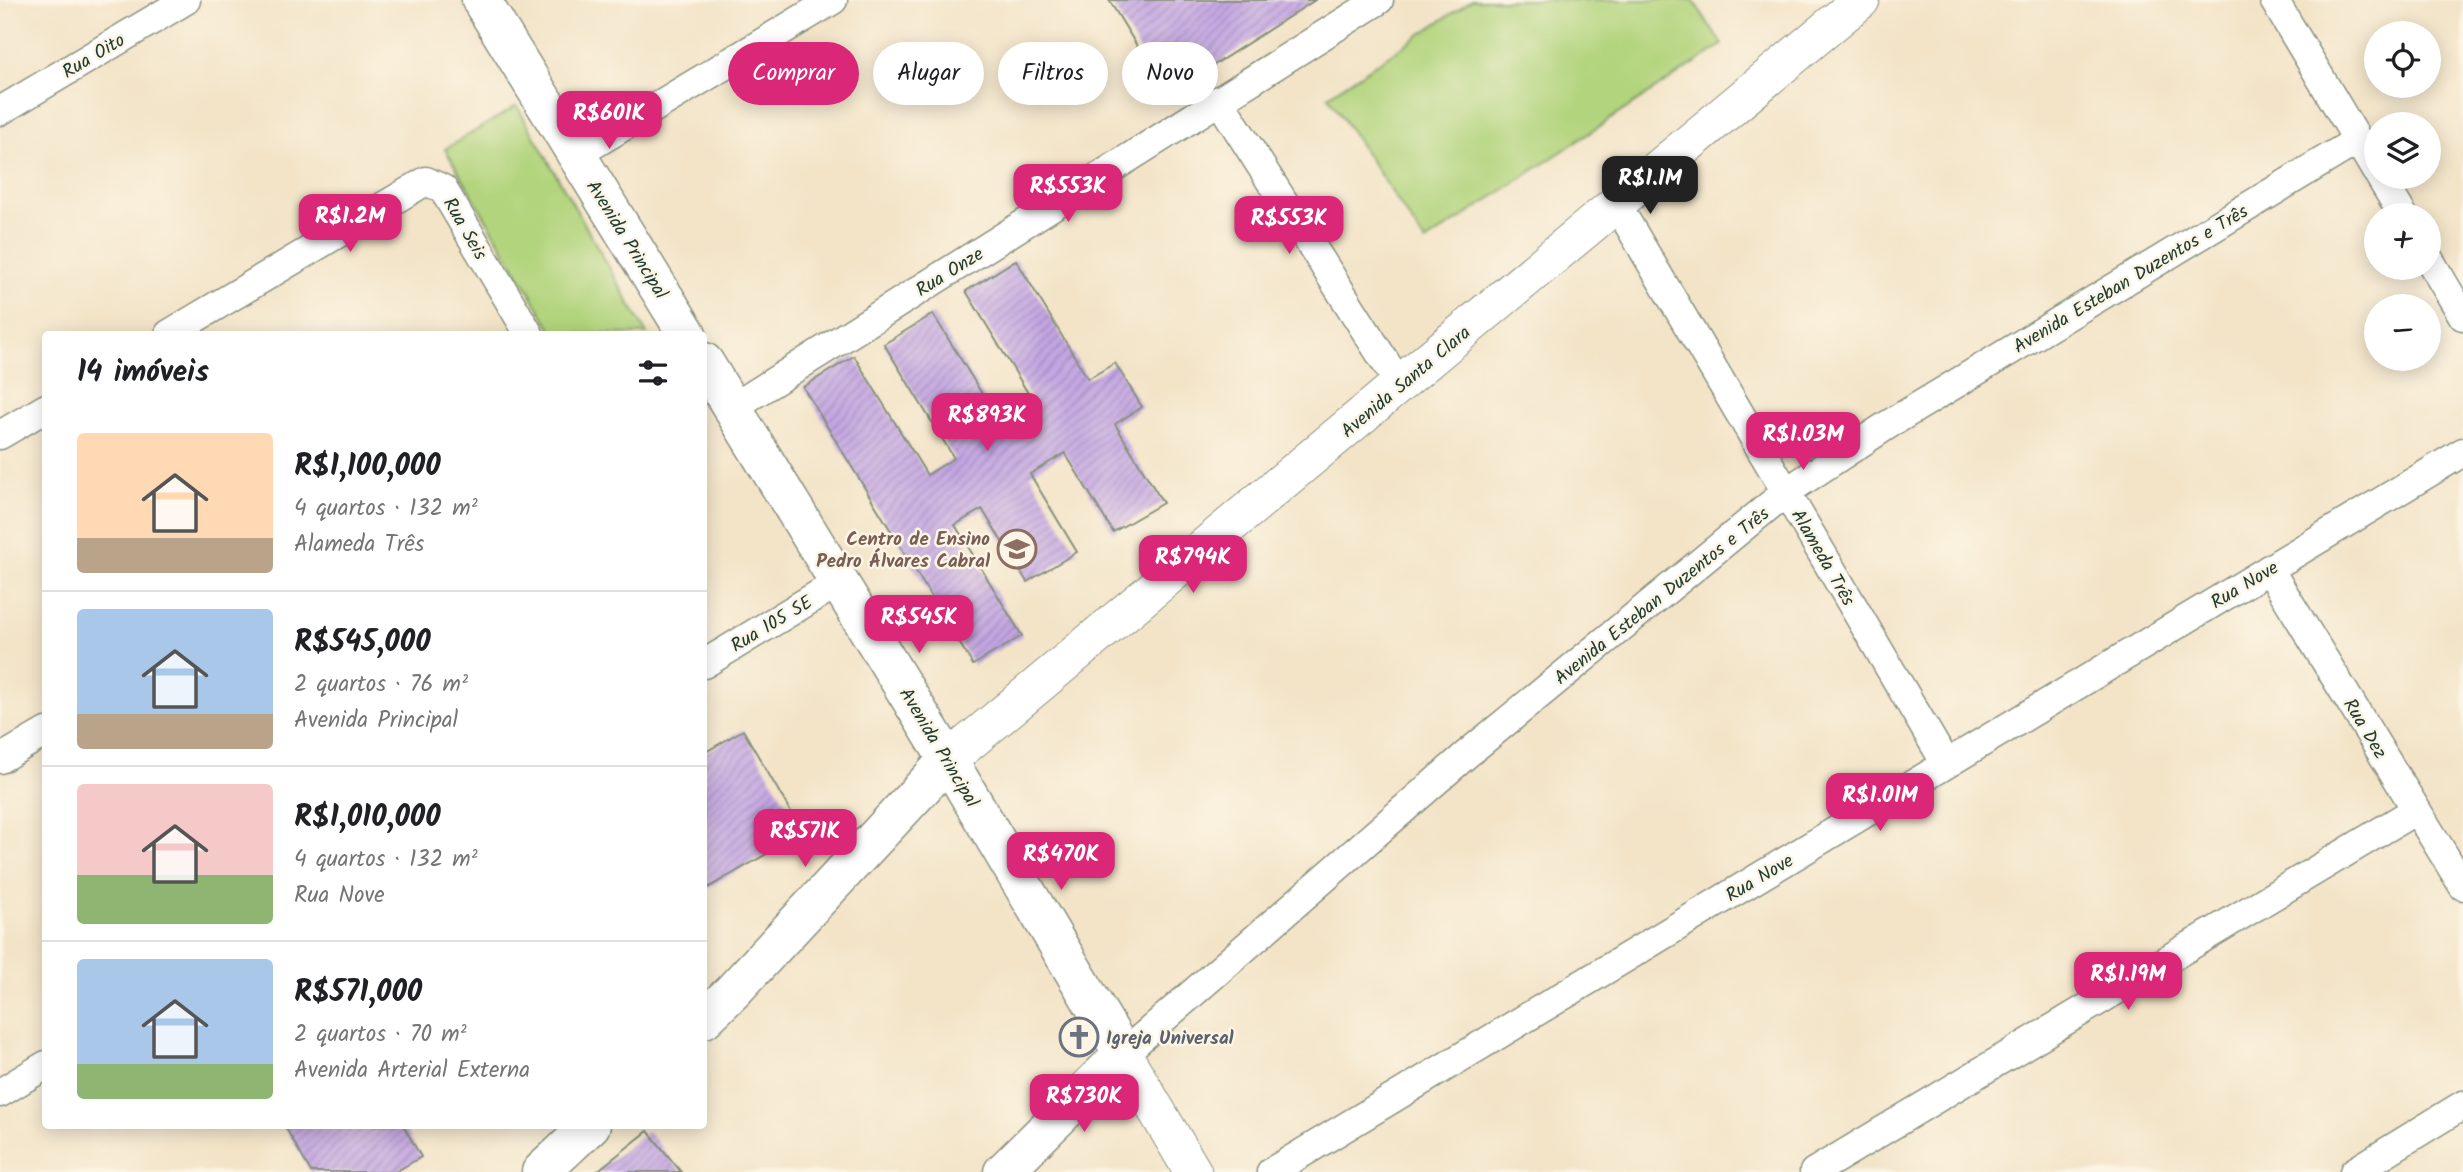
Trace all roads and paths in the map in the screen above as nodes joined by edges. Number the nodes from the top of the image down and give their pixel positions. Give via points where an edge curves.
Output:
1 (186, 0) edge
2 (481, 0) edge
3 (833, 0) edge
4 (1379, 0) edge
5 (1861, 0) edge
6 (2274, 0) edge
7 (1219, 100) junction
8 (0, 111) edge
9 (2358, 140) junction
10 (2364, 150) edge
11 (576, 155) junction
12 (1617, 205) junction
13 (2441, 279) edge
14 (2463, 316) edge
15 (174, 331) edge
16 (527, 331) edge
17 (685, 331) edge
18 (707, 367) edge
19 (1400, 386) junction
20 (732, 408) junction
21 (42, 410) edge
22 (0, 435) edge
23 (2463, 452) edge
24 (1786, 492) junction
25 (2269, 569) junction
26 (839, 582) junction
27 (707, 662) edge
28 (42, 734) edge
29 (0, 759) edge
30 (948, 760) junction
31 (1946, 764) junction
32 (2416, 810) junction
33 (2463, 886) edge
34 (707, 1016) edge
35 (1123, 1054) junction
36 (42, 1067) edge
37 (4, 1082) edge
38 (2463, 1105) edge
39 (587, 1129) edge
40 (541, 1172) edge
41 (1003, 1172) edge
42 (1193, 1172) edge
43 (1271, 1172) edge
44 (1814, 1172) edge
45 (2354, 1172) edge

1 - 8 street, Rua Oito
2 - 11 main road, Avenida Principal
3 - 11 street
4 - 7 street, Rua Onze
5 - 12 street, Avenida Santa Clara
6 - 9 street
7 - 19 street
7 - 20 street, Rua Onze
9 - 10 street
9 - 24 street, Avenida Esteban Duzentos e Três via 1898,418
11 - 17 main road, Avenida Principal
12 - 19 street, Avenida Santa Clara
12 - 24 street, Alameda Três
13 - 14 street
15 - 16 street, Rua Seis via 426,181 443,189
18 - 20 main road, Avenida Principal
19 - 30 street, Avenida Santa Clara
20 - 26 main road, Avenida Principal
21 - 22 street
23 - 25 street, Rua Nove
24 - 31 street, Alameda Três
24 - 35 street, Avenida Esteban Duzentos e Três via 1467,754
25 - 31 street, Rua Nove
25 - 32 street, Rua Dez
26 - 27 street, Rua 105 SE
26 - 30 main road, Avenida Principal
28 - 29 street
30 - 34 main road
30 - 35 main road, Avenida Principal
31 - 43 street, Rua Nove
32 - 33 street, Rua Dez
32 - 44 street
35 - 41 main road
35 - 42 street, Avenida Principal
36 - 37 street
38 - 45 street
39 - 40 main road

